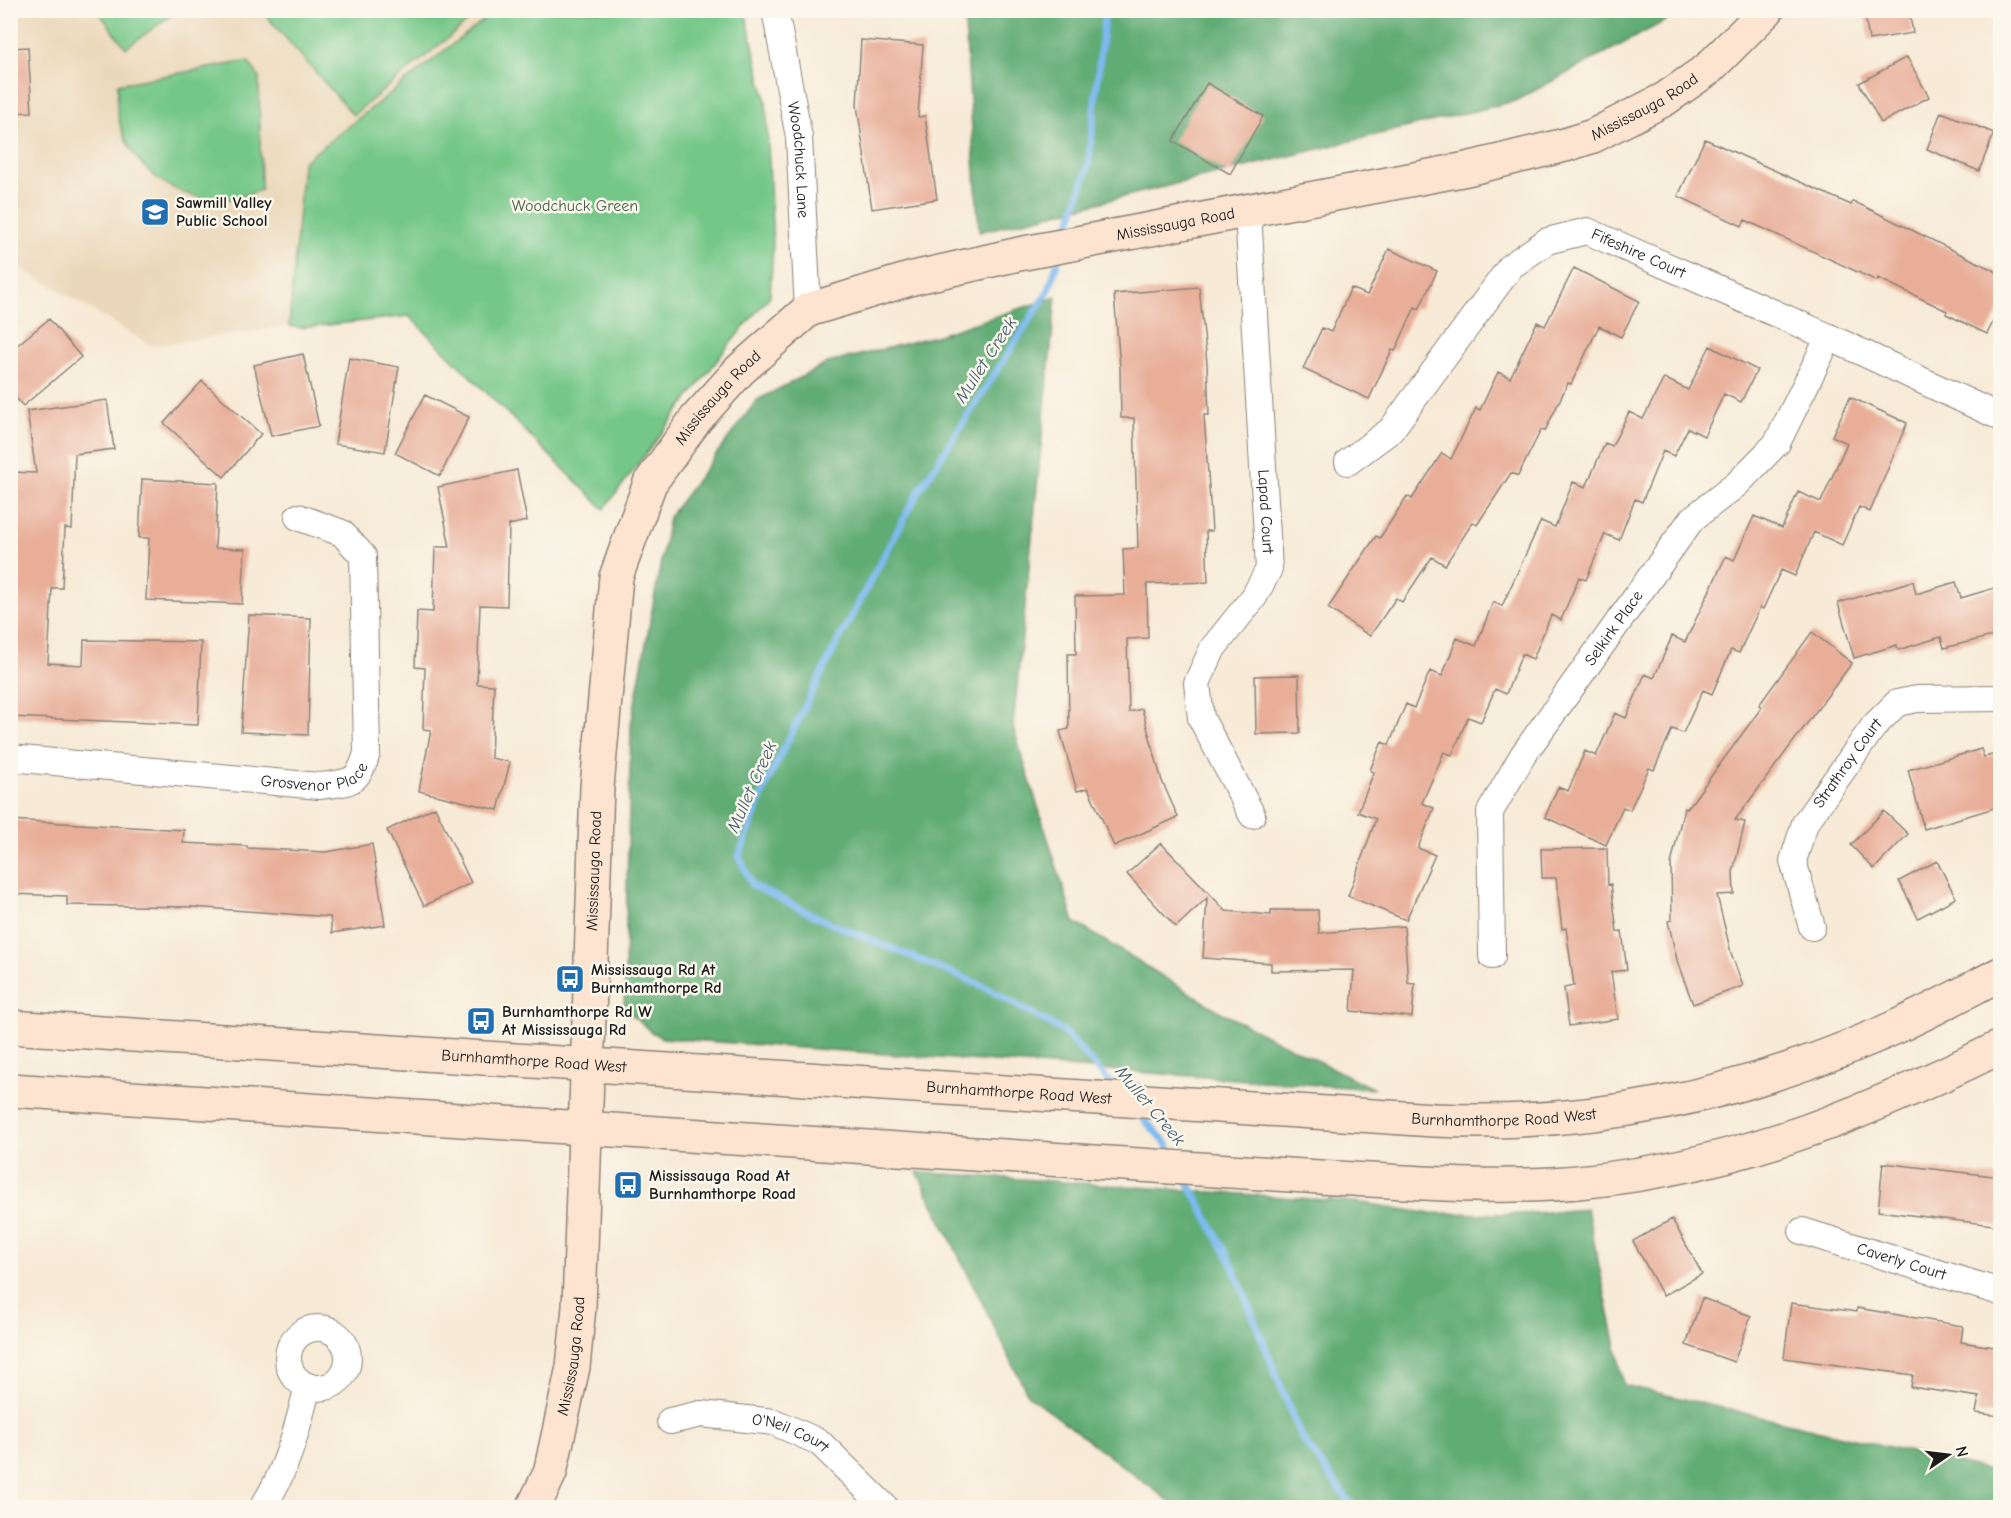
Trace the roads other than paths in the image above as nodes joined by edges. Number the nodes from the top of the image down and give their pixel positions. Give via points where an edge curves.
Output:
1 (775, 10) edge
2 (1767, 10) edge
3 (1248, 212) junction
4 (808, 310) junction
5 (1829, 337) junction
6 (2001, 417) edge
7 (1348, 462) dead end
8 (298, 517) dead end
9 (2001, 698) edge
10 (10, 758) edge
11 (1252, 815) dead end
12 (1812, 927) dead end
13 (1492, 956) dead end
14 (2001, 974) edge
15 (10, 1027) edge
16 (2001, 1047) edge
17 (588, 1065) junction
18 (10, 1090) edge
19 (585, 1127) junction
20 (1802, 1231) dead end
21 (2001, 1292) edge
22 (308, 1386) dead end
23 (670, 1422) dead end
24 (878, 1504) edge
25 (262, 1508) edge
26 (533, 1508) edge

1 - 4 street, Woodchuck Lane via 800,137
2 - 3 main road, Mississauga Road via 1708,69 1665,99 1593,136 1467,169
3 - 4 main road, Mississauga Road via 1019,254 913,278
3 - 11 street, Lapad Court via 1269,568 1254,597 1214,648 1197,683 1202,718
4 - 17 main road, Mississauga Road via 741,370 696,419 650,483 616,577 597,787
5 - 6 street, Fifeshire Court
5 - 7 street, Fifeshire Court via 1587,231 1547,241 1511,266 1391,430
5 - 13 street, Selkirk Place via 1776,443 1737,484 1692,519 1523,755 1490,812
8 - 10 street, Grosvenor Place via 342,533 363,556 367,753 362,772 349,782 319,786
9 - 12 street, Strathroy Court via 1917,699 1897,704 1874,726 1805,823 1793,861
14 - 17 main road, Burnhamthorpe Road West via 1870,1038 1778,1074 1710,1095 1621,1112 1522,1121 1462,1121
15 - 17 main road, Burnhamthorpe Road West
16 - 19 main road via 1842,1120 1743,1153 1614,1178 1514,1185 1335,1178
17 - 19 main road, Mississauga Road
18 - 19 main road
19 - 26 main road, Mississauga Road via 573,1367 550,1473
20 - 21 street, Caverly Court
22 - 25 street via 291,1451
23 - 24 street, O'Neil Court via 701,1414 774,1422 819,1442

